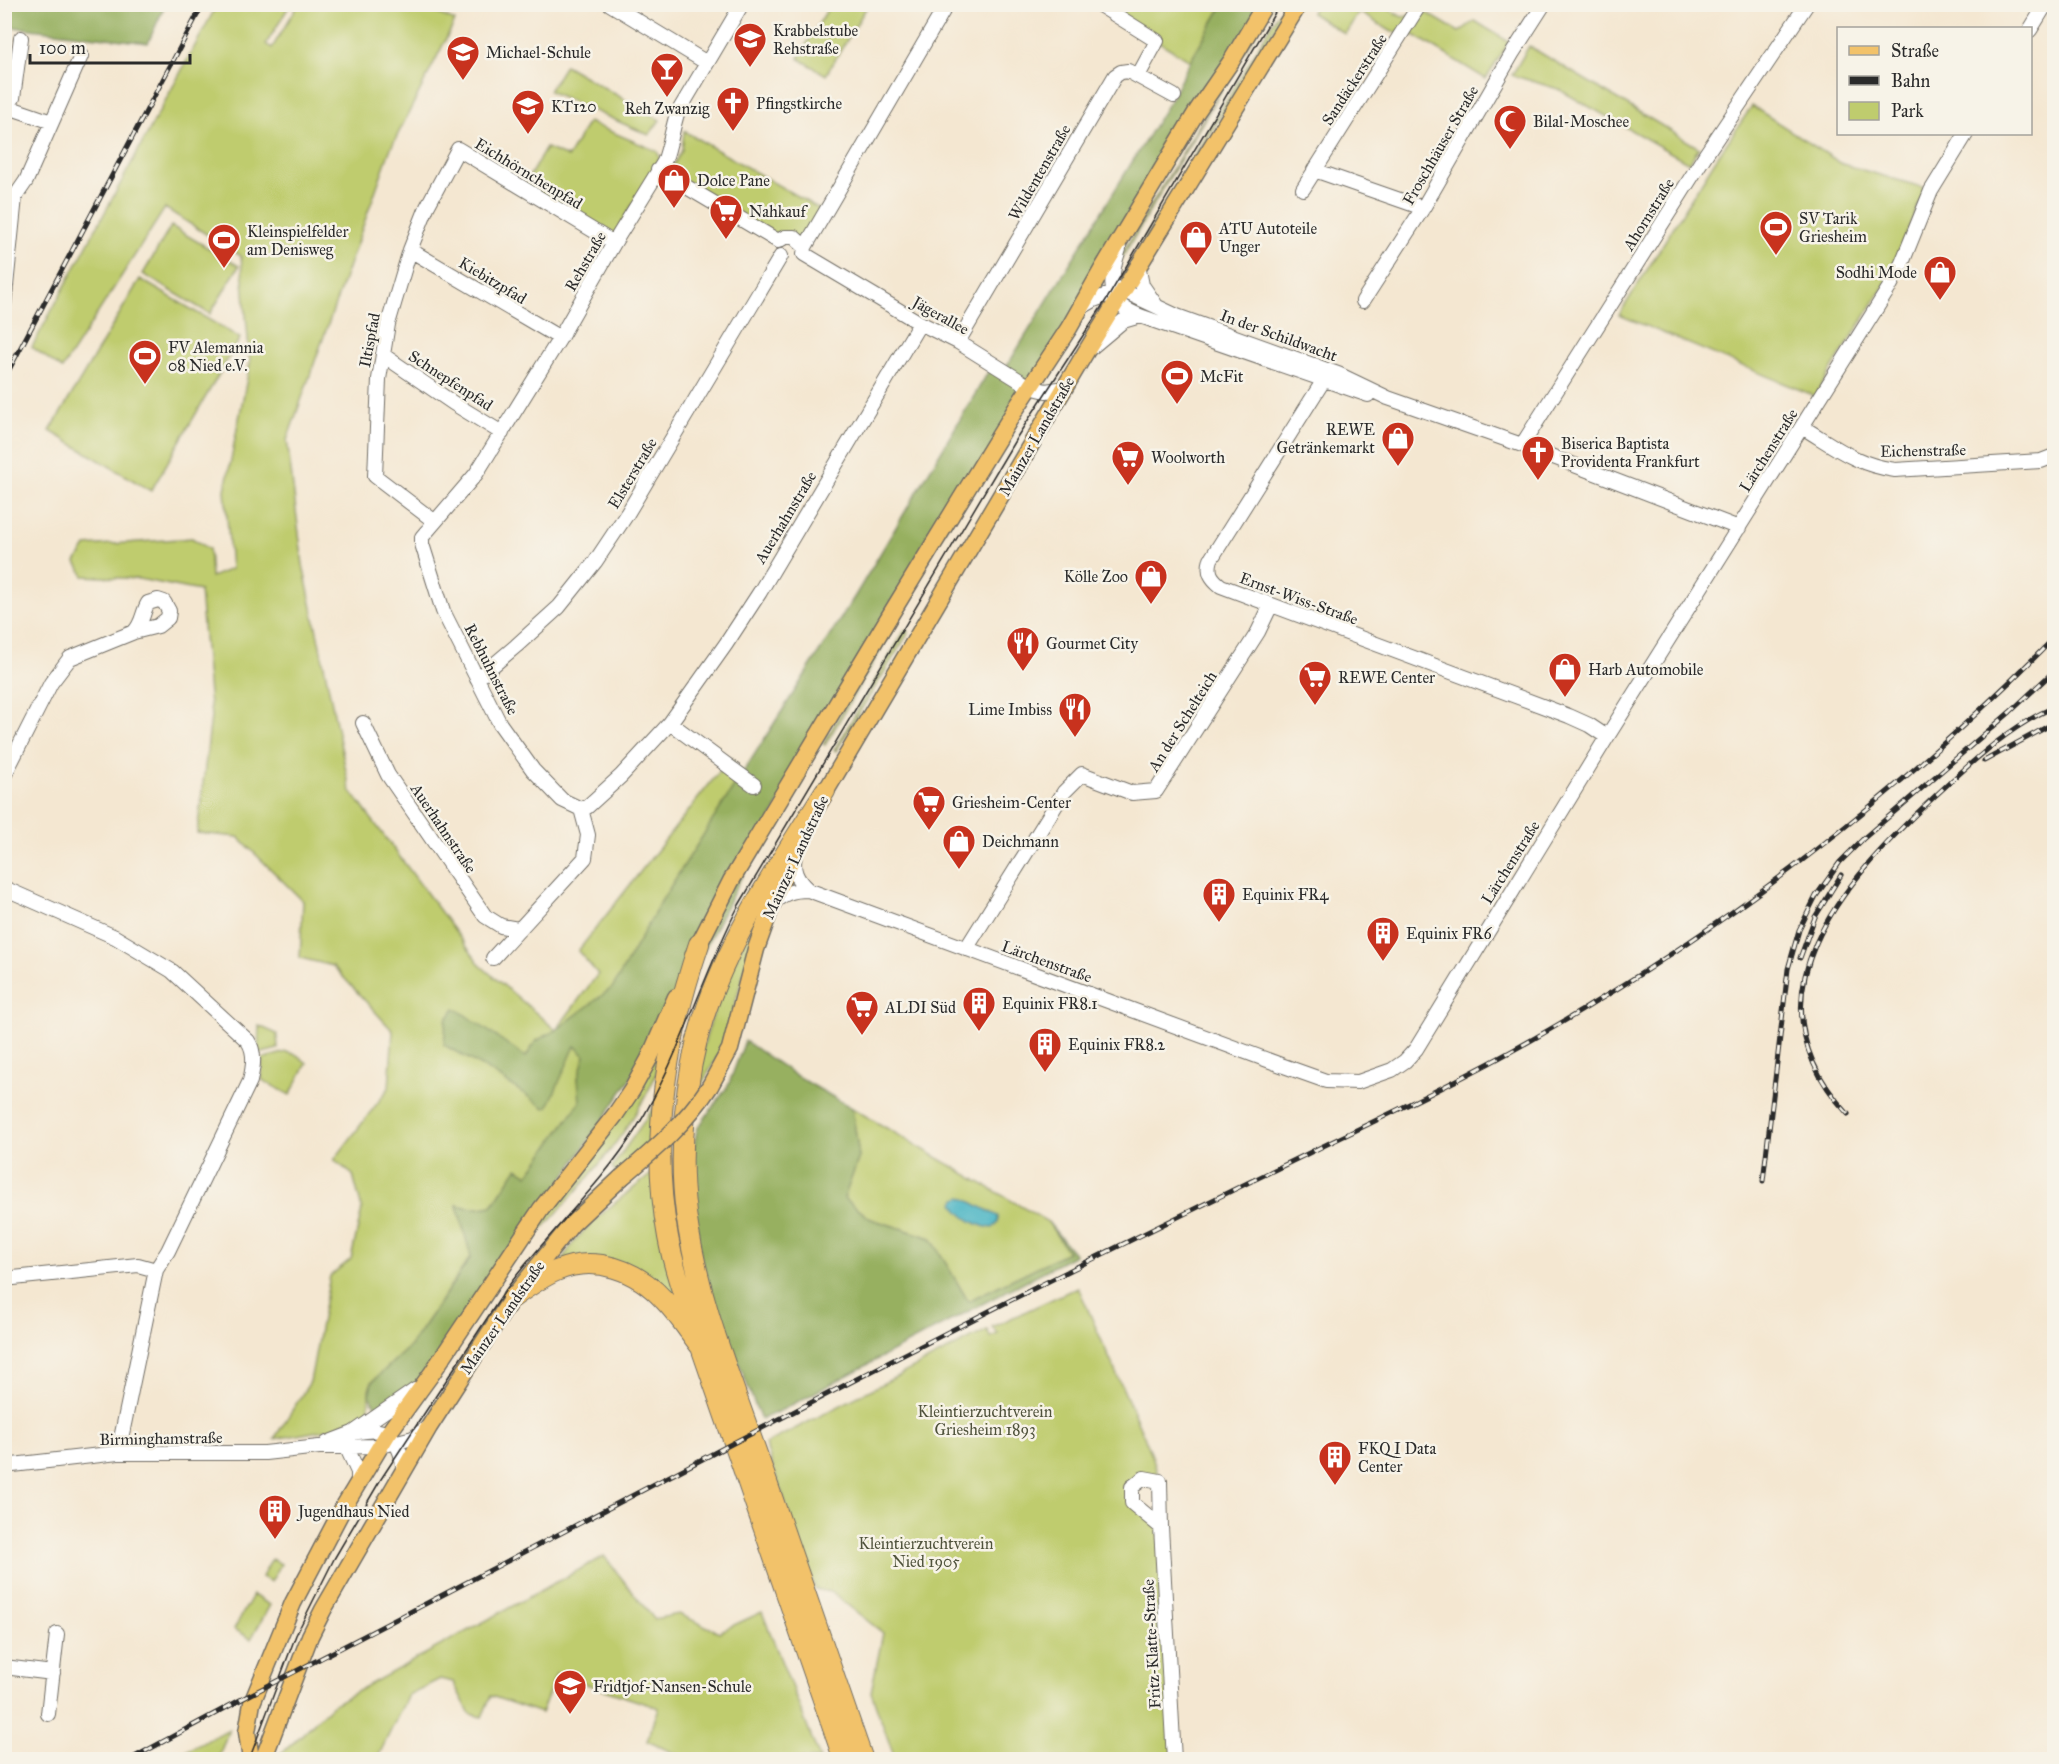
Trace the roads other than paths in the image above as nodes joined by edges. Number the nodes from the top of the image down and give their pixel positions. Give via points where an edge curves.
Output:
1 (610, 4) edge
2 (742, 4) edge
3 (947, 4) edge
4 (1098, 4) edge
5 (1265, 4) edge
6 (1299, 4) edge
7 (1420, 4) edge
8 (1544, 4) edge
9 (1807, 4) edge
10 (2046, 4) edge
11 (2032, 28) edge
12 (21, 38) dead end
13 (81, 56) dead end
14 (707, 63) junction
15 (1138, 76) junction
16 (1174, 96) dead end
17 (8, 102) edge
18 (52, 122) junction
19 (1965, 135) edge
20 (458, 150) joint
21 (658, 170) junction
22 (1314, 170) junction
23 (1303, 189) dead end
24 (1423, 208) junction
25 (1123, 235) junction
26 (778, 241) junction
27 (614, 243) junction
28 (410, 250) junction
29 (804, 250) junction
30 (781, 256) junction
31 (1138, 266) junction
32 (1118, 296) junction
33 (1363, 301) dead end
34 (4, 306) edge
35 (1082, 307) junction
36 (1158, 308) junction
37 (1140, 316) junction
38 (920, 323) junction
39 (560, 338) junction
40 (958, 342) junction
41 (383, 355) junction
42 (1084, 355) junction
43 (1315, 365) junction
44 (1298, 372) junction
45 (1323, 381) junction
46 (1030, 387) junction
47 (1065, 388) junction
48 (1314, 394) junction
49 (1388, 398) junction
50 (1802, 427) junction
51 (502, 433) junction
52 (1522, 445) junction
53 (2055, 456) edge
54 (434, 521) junction
55 (1739, 528) junction
56 (1271, 605) junction
57 (134, 632) dead end
58 (477, 679) junction
59 (363, 723) dead end
60 (670, 723) junction
61 (1607, 737) junction
62 (4, 776) edge
63 (754, 785) dead end
64 (825, 791) junction
65 (580, 809) junction
66 (800, 841) junction
67 (4, 888) edge
68 (808, 890) junction
69 (771, 905) junction
70 (518, 929) junction
71 (699, 944) junction
72 (966, 949) junction
73 (492, 958) dead end
74 (156, 1270) junction
75 (4, 1279) edge
76 (512, 1298) junction
77 (432, 1374) junction
78 (722, 1410) junction
79 (429, 1427) junction
80 (353, 1433) junction
81 (388, 1441) junction
82 (346, 1446) junction
83 (319, 1447) junction
84 (118, 1453) junction
85 (4, 1466) edge
86 (403, 1473) junction
87 (358, 1483) junction
88 (1161, 1527) dead end
89 (57, 1634) dead end
90 (4, 1667) edge
91 (53, 1673) junction
92 (48, 1714) dead end
93 (251, 1760) edge
94 (263, 1760) edge
95 (844, 1760) edge
96 (863, 1760) edge
97 (1174, 1760) edge

1 - 14 street
2 - 14 street, Rehstraße
3 - 29 street
4 - 15 street via 1157,41
5 - 25 main road, Mainzer Landstraße
6 - 31 main road, Mainzer Landstraße
7 - 22 street, Sandäckerstraße
8 - 24 street, Froschhäuser Straße
9 - 52 street, Ahornstraße via 1706,154
10 - 11 street
12 - 17 street
13 - 18 street
14 - 21 street, Rehstraße via 677,114 669,147
15 - 16 street
15 - 40 street, Wildentenstraße via 1128,71 1115,76
17 - 18 street
18 - 34 street via 15,197
19 - 50 street, Lärchenstraße via 1931,191 1889,288
20 - 27 street, Eichhörnchenpfad
20 - 28 street, Iltispfad via 427,207
21 - 26 street, Jägerallee
21 - 27 street, Rehstraße
22 - 23 street, Sandäckerstraße
22 - 24 street
24 - 33 street, Froschhäuser Straße
25 - 32 street via 1112,274
25 - 35 main road, Mainzer Landstraße
26 - 29 street, Jägerallee via 794,237
26 - 30 street
27 - 39 street, Rehstraße
28 - 39 street, Kiebitzpfad
28 - 41 street, Iltispfad
29 - 30 street via 800,258
29 - 38 street, Jägerallee
30 - 58 street, Elsterstraße via 595,562 559,607
31 - 32 main road, Mainzer Landstraße
31 - 36 street via 1142,285
32 - 35 street via 1094,300
32 - 36 street, In der Schildwacht via 1133,295
32 - 37 street, In der Schildwacht via 1120,306
32 - 42 main road, Mainzer Landstraße
35 - 46 main road, Mainzer Landstraße
36 - 43 street, In der Schildwacht
37 - 42 street via 1124,321
37 - 44 street, In der Schildwacht
38 - 40 street, Jägerallee
38 - 60 street, Auerhahnstraße via 760,592
39 - 51 street, Rehstraße
40 - 46 street, Jägerallee
41 - 51 street, Schnepfenpfad
41 - 54 street, Iltispfad via 375,476
42 - 47 main road, Mainzer Landstraße
43 - 45 street
43 - 49 street, In der Schildwacht
44 - 45 street, In der Schildwacht
44 - 48 street, In der Schildwacht via 1309,382
45 - 48 street, Ernst-Wiss-Straße
45 - 49 street, In der Schildwacht
46 - 47 street, Jägerallee via 1046,391
46 - 71 main road, Mainzer Landstraße via 757,838
47 - 64 main road, Mainzer Landstraße
48 - 56 street, Ernst-Wiss-Straße via 1209,566 1212,579 1221,586
49 - 52 street, In der Schildwacht
50 - 53 street, Eichenstraße via 1859,462 1894,470 2041,461
50 - 55 street, Lärchenstraße
51 - 54 street, Rehstraße via 476,474
52 - 55 street, In der Schildwacht
54 - 58 street, Rebhuhnstraße via 425,531 422,544 443,611
55 - 61 street, Lärchenstraße
56 - 61 street, Ernst-Wiss-Straße via 1569,716
56 - 72 street, An der Schelteich via 1258,632 1156,791 1132,793 1082,774 1076,778
57 - 62 street via 66,662 51,683
58 - 65 street, Rebhuhnstraße via 500,724 533,770 562,800
59 - 70 street, Auerhahnstraße via 388,774 485,916 501,926
60 - 63 street
60 - 65 street, Auerhahnstraße via 621,776
61 - 72 street, Lärchenstraße via 1425,1036 1405,1061 1375,1077 1358,1082 1326,1081
64 - 66 main road, Mainzer Landstraße
64 - 96 highway via 740,930 703,1019 687,1098 684,1171 686,1212 704,1294
65 - 70 street via 588,835 585,858
66 - 68 street via 794,869
66 - 69 main road, Mainzer Landstraße
67 - 74 street via 116,937 172,971 251,1047 250,1081
68 - 69 street via 790,891
68 - 72 street, Lärchenstraße
69 - 76 main road, Mainzer Landstraße, bridge via 730,1049 710,1086 671,1135 572,1224
70 - 73 street
71 - 77 main road, Mainzer Landstraße via 662,1032 632,1090 541,1209
71 - 78 highway via 667,1060 661,1119 662,1199 677,1272
74 - 75 street via 138,1265
74 - 84 street
76 - 78 highway via 539,1279 576,1266 616,1267 632,1274 665,1300 700,1347
76 - 79 main road, Mainzer Landstraße
77 - 80 street, Birminghamstraße
77 - 81 main road, Mainzer Landstraße
78 - 95 highway
79 - 81 street, Birminghamstraße via 413,1438
79 - 86 main road, Mainzer Landstraße
80 - 81 street, Birminghamstraße via 376,1430
80 - 83 street, Birminghamstraße
81 - 82 street, Birminghamstraße
81 - 86 street via 402,1458
81 - 87 main road, Mainzer Landstraße
82 - 83 street, Birminghamstraße
82 - 87 street via 358,1472
83 - 84 street, Birminghamstraße via 265,1453
84 - 85 street, Birminghamstraße
86 - 94 main road, Mainzer Landstraße via 310,1636
87 - 93 main road, Mainzer Landstraße via 293,1603 262,1677 247,1732
88 - 97 street, Fritz-Klatte-Straße
89 - 91 street
90 - 91 street
91 - 92 street

